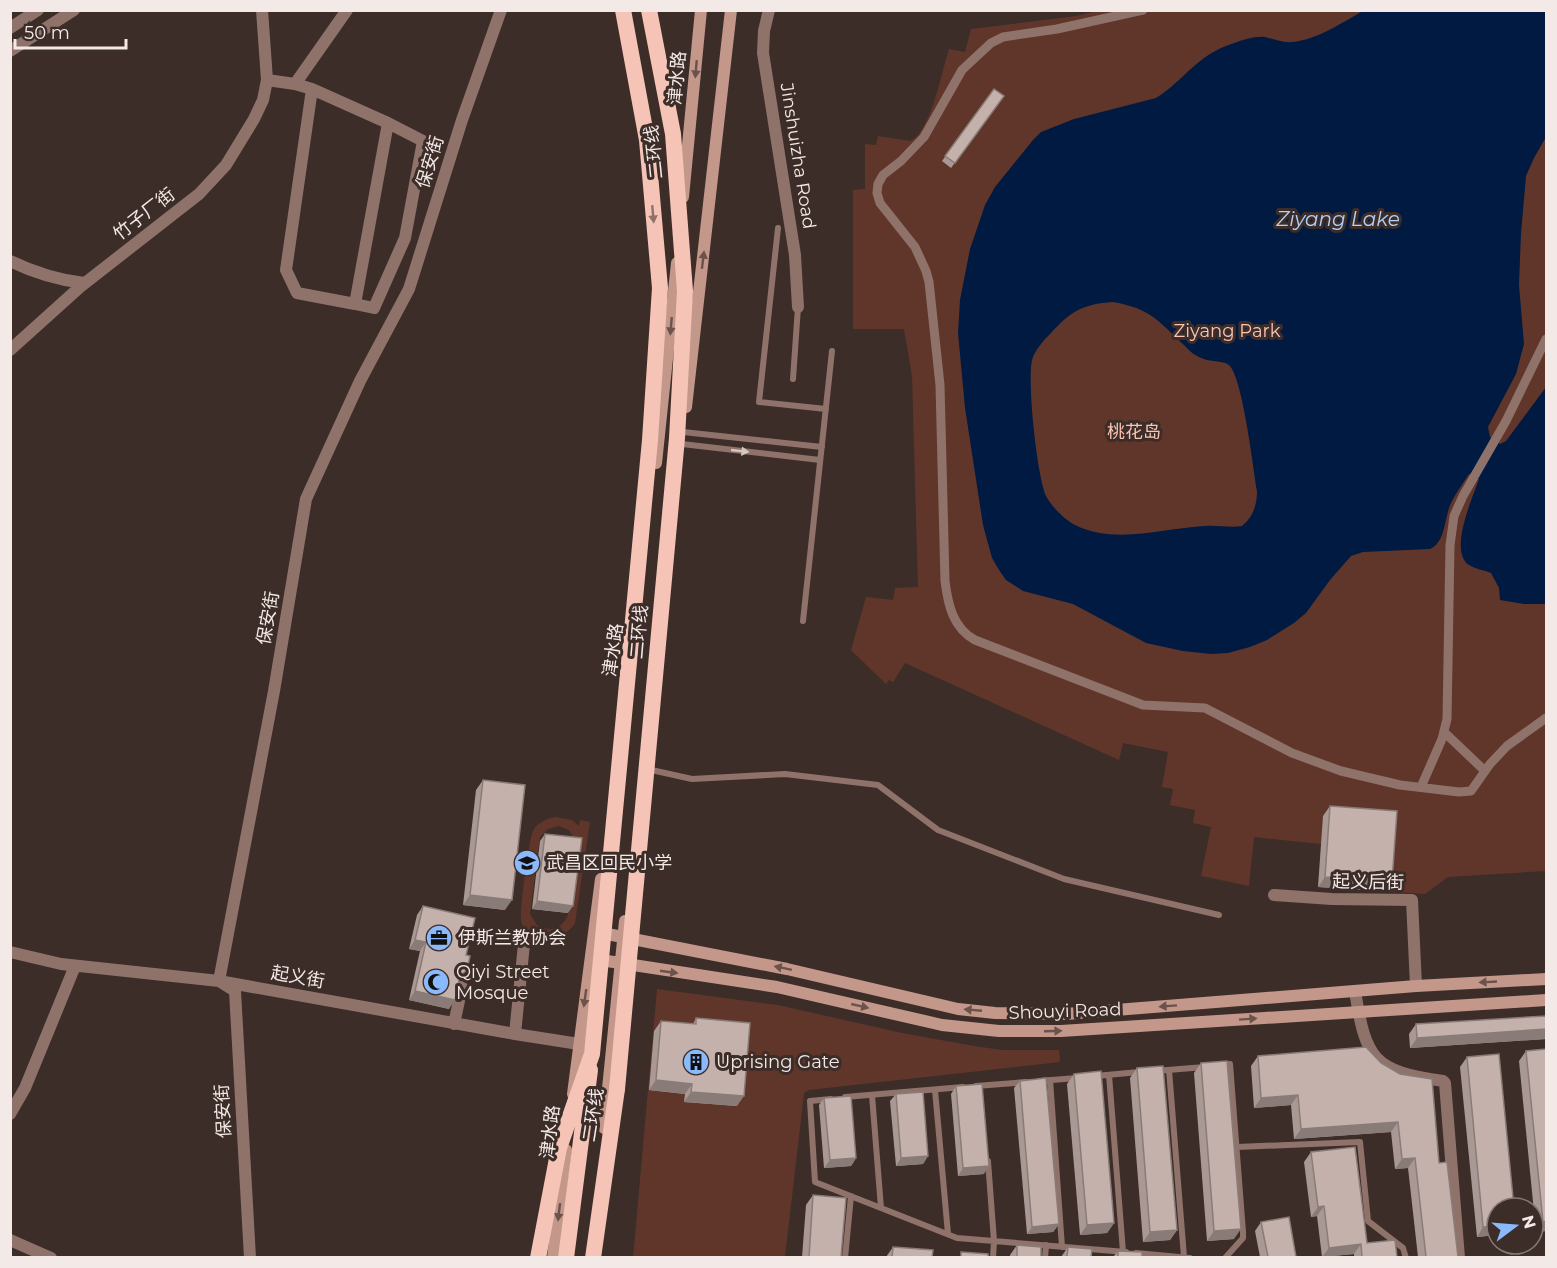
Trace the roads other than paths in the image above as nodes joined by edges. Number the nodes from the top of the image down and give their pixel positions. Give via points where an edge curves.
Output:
1 (38, 10) edge
2 (74, 10) edge
3 (262, 10) edge
4 (346, 10) edge
5 (501, 10) edge
6 (623, 10) edge
7 (649, 10) edge
8 (701, 10) edge
9 (731, 10) edge
10 (769, 10) edge
11 (1143, 10) edge
12 (10, 28) edge
13 (10, 51) edge
14 (267, 80) junction
15 (295, 84) junction
16 (312, 88) junction
17 (388, 123) junction
18 (778, 228) dead end
19 (10, 261) edge
20 (84, 284) junction
21 (355, 304) junction
22 (798, 308) joint
23 (1546, 339) edge
24 (10, 350) edge
25 (832, 351) dead end
26 (793, 379) dead end
27 (826, 409) junction
28 (682, 438) junction
29 (822, 447) junction
30 (820, 460) junction
31 (803, 621) dead end
32 (1546, 718) edge
33 (1444, 732) junction
34 (643, 768) junction
35 (1485, 771) junction
36 (1421, 787) junction
37 (1274, 896) dead end
38 (1219, 915) dead end
39 (594, 932) junction
40 (525, 934) dead end
41 (623, 937) junction
42 (10, 952) edge
43 (590, 958) junction
44 (620, 964) junction
45 (75, 966) junction
46 (1546, 979) edge
47 (219, 981) junction
48 (1416, 986) junction
49 (462, 987) edge
50 (1355, 991) junction
51 (1546, 1000) edge
52 (1358, 1013) junction
53 (454, 1024) junction
54 (514, 1034) junction
55 (585, 1049) junction
56 (1169, 1070) junction
57 (1109, 1075) junction
58 (1050, 1080) junction
59 (982, 1086) junction
60 (935, 1090) junction
61 (872, 1095) junction
62 (983, 1097) edge
63 (10, 1114) edge
64 (1237, 1147) junction
65 (987, 1152) edge
66 (604, 1168) junction
67 (850, 1196) junction
68 (881, 1208) junction
69 (948, 1234) junction
70 (10, 1240) edge
71 (994, 1241) junction
72 (1046, 1245) junction
73 (1062, 1247) junction
74 (1097, 1249) junction
75 (1123, 1252) junction
76 (1155, 1256) edge
77 (51, 1257) edge
78 (250, 1257) edge
79 (538, 1257) edge
80 (553, 1257) edge
81 (566, 1257) edge
82 (592, 1257) edge
83 (605, 1257) edge
84 (845, 1257) edge
85 (993, 1257) edge
86 (1045, 1257) edge
87 (1097, 1257) edge
88 (1184, 1257) edge
89 (1191, 1257) edge
90 (1225, 1257) edge
91 (1406, 1257) edge
92 (1459, 1257) edge

1 - 12 street
2 - 13 street
3 - 14 street, 竹子厂街
4 - 15 street
5 - 47 street, 保安街 via 409,289 360,381 306,499
6 -> 55 highway, 二环线, bridge via 647,140 660,288 650,440
7 - 66 highway, 二环线, bridge via 673,134 685,291 676,450 617,1089
8 -> 39 main road, 津水路 via 653,490
28 -> 9 main road
10 - 22 street, Jinshuizha Road via 763,53 795,255
11 - 36 street via 1007,36 991,43 962,70 924,137 878,184 880,203 915,247 929,282 940,385 945,581 952,612 964,632 975,640 1130,701 1157,707 1201,707 1292,753 1364,777
14 - 15 street
14 - 20 street, 竹子厂街 via 254,119 226,165 199,194
15 - 16 street
16 - 17 street
16 - 21 street via 286,270 297,293
17 - 21 street
17 - 21 street via 423,141 405,238 374,308
18 - 27 lane via 759,402
19 - 20 street via 58,280
20 - 24 street, 竹子厂街
22 - 26 lane
23 - 33 street via 1451,527
25 - 27 lane
27 - 29 lane
28 - 29 lane
28 -> 30 lane
28 - 34 main road
29 - 30 lane
30 - 31 lane
32 - 35 street via 1507,746
33 - 35 street
33 - 36 street
34 - 38 lane via 692,779 785,774 878,785 938,830 1064,879
34 - 41 main road
35 - 36 street via 1472,791
37 - 48 street, 起义后街 via 1412,900
39 - 41 main road, Shouyi Road
39 - 43 main road, 津水路
40 - 54 street
41 - 44 main road
50 -> 41 main road, Shouyi Road via 1066,1014 995,1012 958,1009 787,969
42 - 45 street, 起义街
43 - 44 main road, Shouyi Road
43 -> 55 main road, 津水路
44 -> 52 main road, Shouyi Road via 777,987 971,1029 1052,1031
44 - 82 main road
45 - 47 street, 起义街
45 - 63 street via 25,1088
46 -> 48 main road, Shouyi Road
47 - 53 street, 起义街
47 - 78 street, 保安街 via 235,991
48 - 50 main road, Shouyi Road
49 - 53 street
50 - 52 street
51 - 52 main road, Shouyi Road
52 - 92 street via 1368,1047 1381,1064 1396,1072 1445,1083
53 - 54 street, 起义街
54 - 55 street, 起义街
55 - 79 highway, bridge via 559,1148
55 -> 80 main road, 津水路
55 - 81 highway, 二环线, bridge
56 - 57 lane
56 - 64 lane via 1230,1064
56 - 88 lane
57 - 58 lane
57 - 75 lane
58 - 59 lane
58 - 73 lane
59 - 60 lane
59 - 62 lane
60 - 61 lane
60 - 69 lane
61 - 67 lane via 810,1101 815,1182
61 - 68 lane
64 - 90 lane via 1243,1238
64 - 91 lane via 1360,1142 1368,1221 1403,1248
65 - 71 lane
66 - 82 highway, 二环线
66 - 83 highway
67 - 68 lane
67 - 84 lane
68 - 69 lane
69 - 71 lane
70 - 77 street
71 - 72 lane
71 - 85 lane
72 - 73 lane
72 - 86 lane
73 - 74 lane
74 - 75 lane
74 - 87 lane
75 - 76 lane
76 - 88 lane
88 - 89 lane

